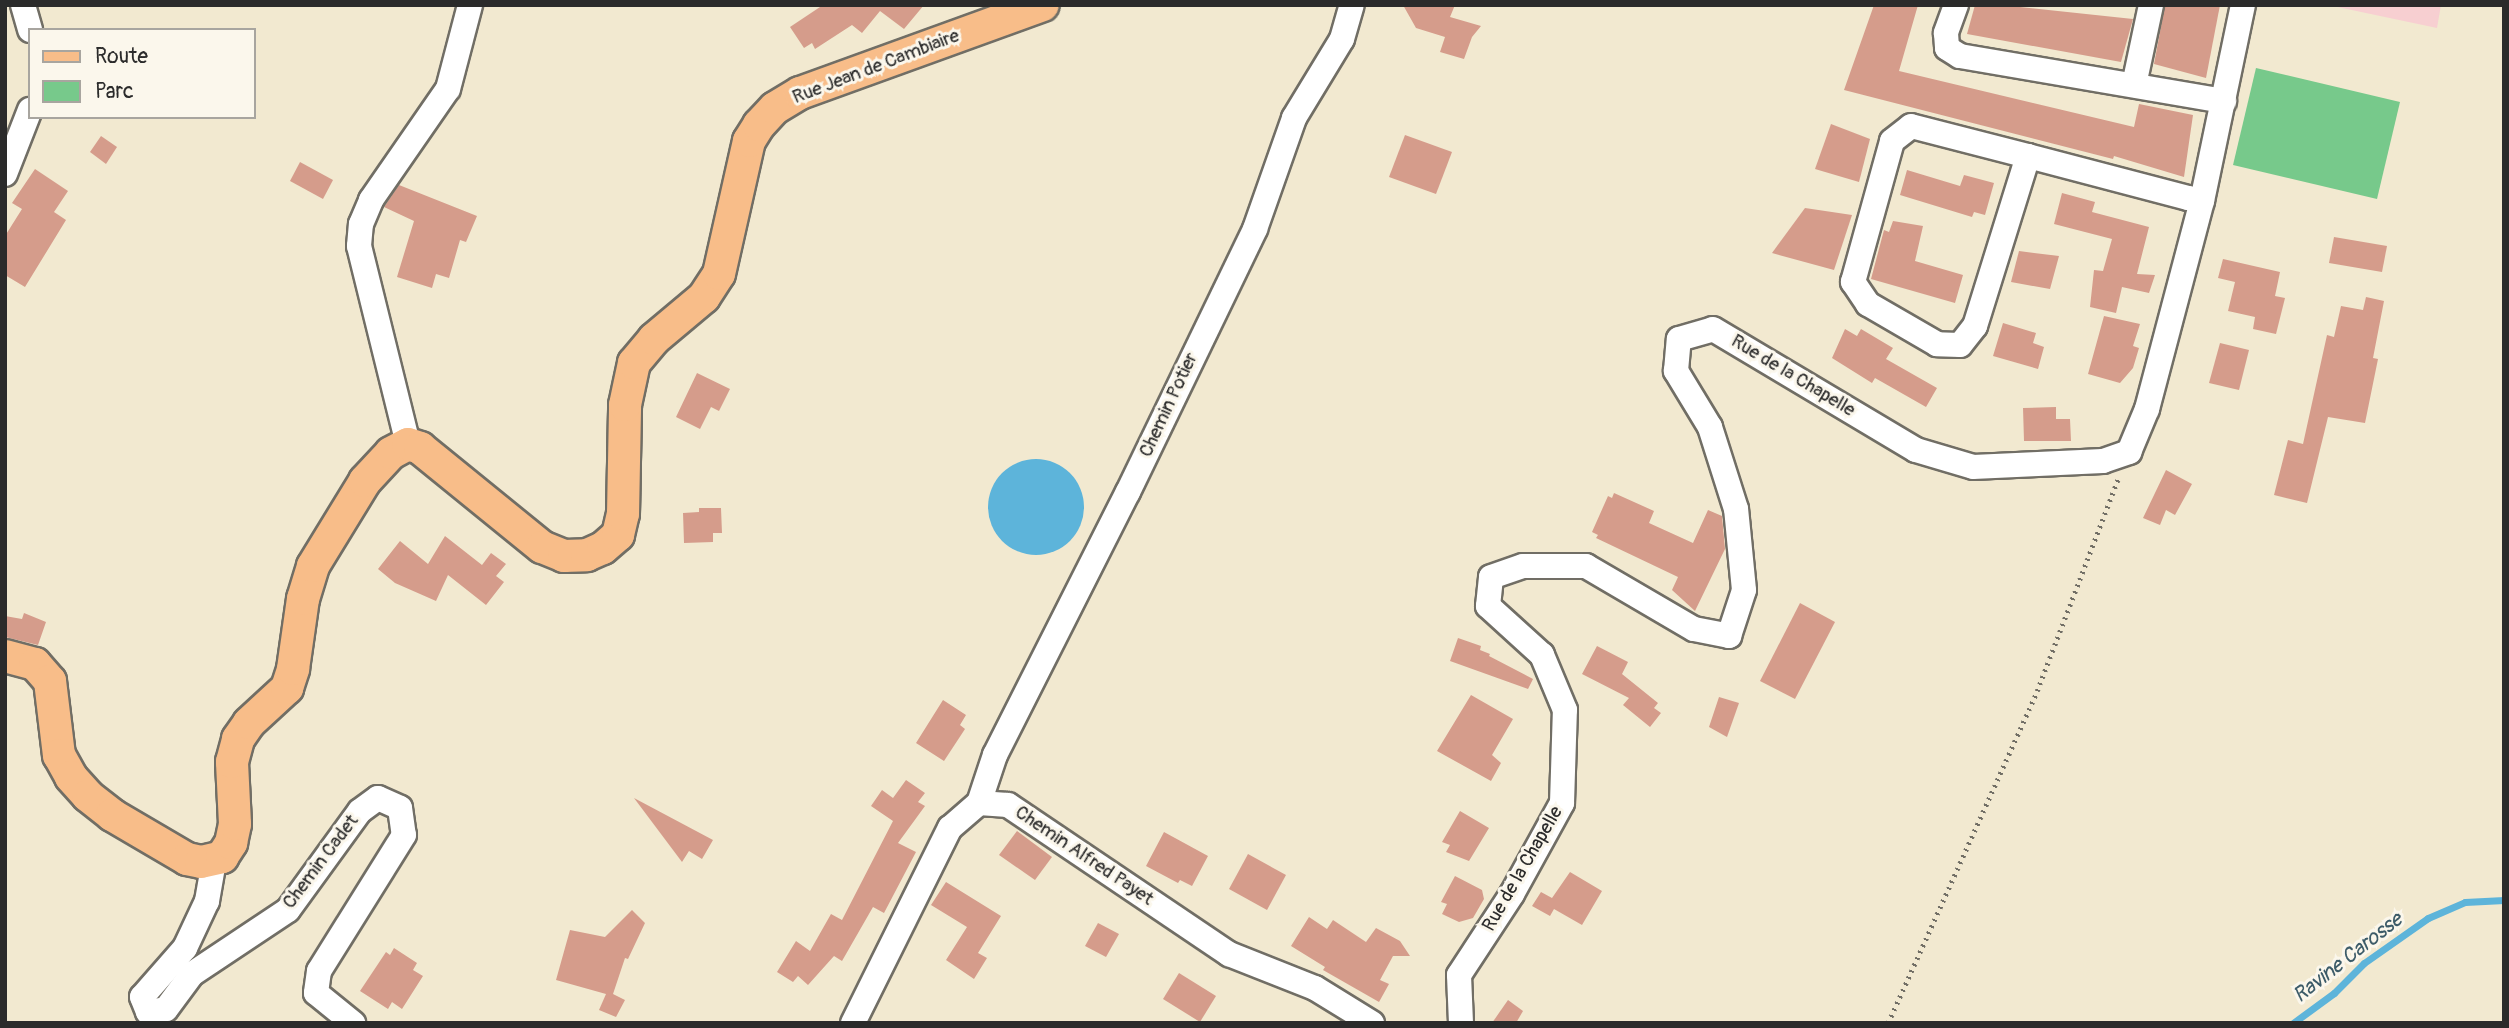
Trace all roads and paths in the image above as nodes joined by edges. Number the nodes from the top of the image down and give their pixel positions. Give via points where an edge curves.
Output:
1 (23, 5) edge
2 (470, 5) edge
3 (1044, 5) edge
4 (1352, 5) edge
5 (1956, 5) edge
6 (2151, 5) edge
7 (2244, 5) edge
8 (29, 28) edge
9 (2134, 85) junction
10 (2224, 101) junction
11 (28, 115) edge
12 (2028, 156) junction
13 (5, 174) edge
14 (2202, 201) junction
15 (408, 444) junction
16 (2129, 452) junction
17 (5, 656) edge
18 (979, 803) junction
19 (214, 861) junction
20 (354, 1023) edge
21 (853, 1023) edge
22 (1371, 1023) edge
23 (1461, 1023) edge
24 (1888, 1023) edge

1 - 8 street
2 - 15 street via 448,89 371,200 361,224 359,246
3 - 15 main road, Rue Jean de Cambiaire via 800,93 775,108 759,125 749,141 719,274 704,297 654,339 634,363 625,405 623,514 618,535 603,548 587,555 564,556 542,547 432,456
4 - 18 street, Chemin Potier via 1342,39 1294,118 1255,229 995,755
5 - 9 street via 1946,33 1947,48 1960,56
6 - 9 street
7 - 10 street
9 - 10 street
10 - 14 street
11 - 13 street
12 - 12 street via 1911,126 1892,141 1853,282 1868,304 1937,344 1960,345 1975,326
12 - 14 street
14 - 16 street via 2147,409
15 - 19 main road via 398,447 365,481 313,566 287,688 238,739 232,762 235,824 231,843
16 - 23 street, Rue de la Chapelle via 2103,461 1973,467 1916,450 1713,329 1679,340 1676,371 1710,427 1736,509 1744,590 1729,636 1695,629 1586,566 1523,566 1491,577 1488,606 1542,655 1565,710 1562,803 1512,894 1459,975
16 - 24 path via 2037,691
17 - 19 main road via 35,664 50,681 59,755 88,796 187,859
18 - 21 street via 950,828
18 - 22 street, Chemin Alfred Payet via 1008,806 1229,954 1315,988
19 - 20 street, Chemin Cadet via 207,901 185,948 142,997 148,1012 166,1009 192,974 288,910 360,811 378,798 400,808 404,835 319,971 316,993

